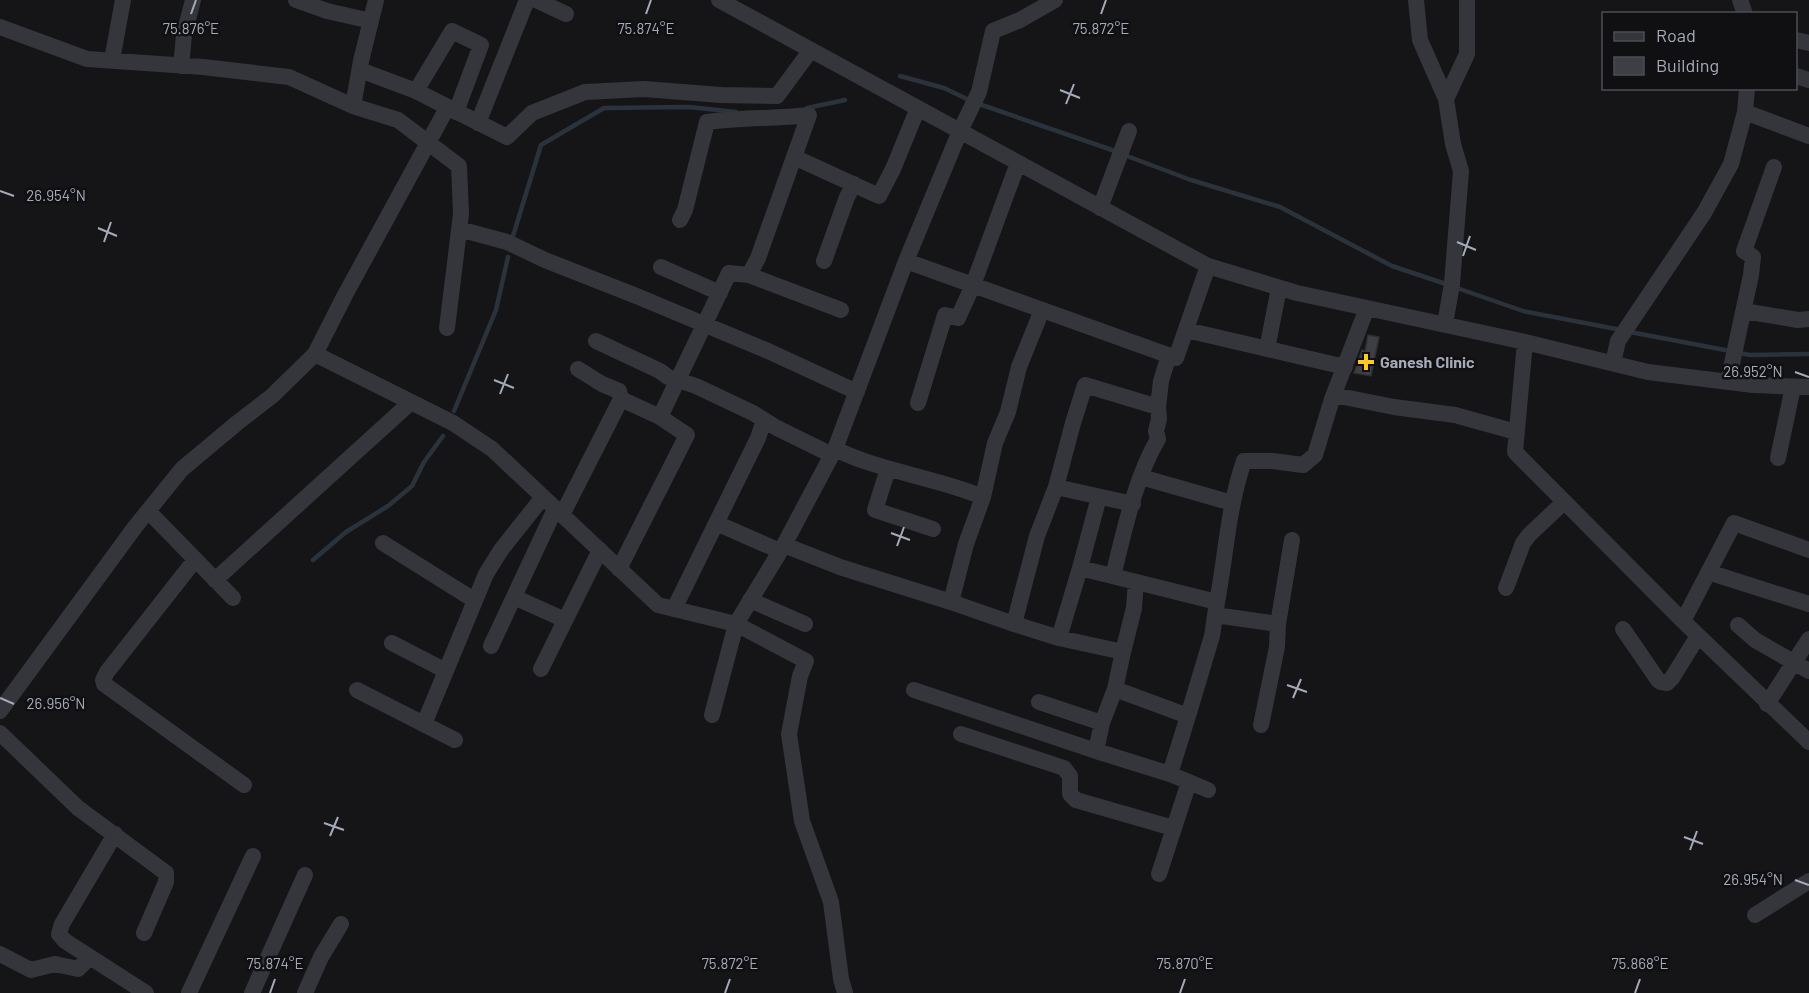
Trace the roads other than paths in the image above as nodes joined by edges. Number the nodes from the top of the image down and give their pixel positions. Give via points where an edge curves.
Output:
1 (123, 0) edge
2 (193, 0) edge
3 (296, 0) edge
4 (376, 0) edge
5 (527, 0) edge
6 (536, 0) edge
7 (1055, 0) edge
8 (1416, 0) edge
9 (726, 2) edge
10 (1467, 2) dead end
11 (566, 14) dead end
12 (371, 21) junction
13 (0, 27) edge
14 (811, 50) junction
15 (112, 60) junction
16 (181, 66) junction
17 (360, 70) junction
18 (1747, 90) edge
19 (416, 91) junction
20 (1446, 99) junction
21 (353, 106) junction
22 (918, 108) junction
23 (451, 110) junction
24 (1745, 112) junction
25 (478, 123) junction
26 (960, 131) junction
27 (1129, 131) dead end
28 (1809, 136) edge
29 (428, 142) junction
30 (794, 157) junction
31 (1018, 164) junction
32 (1774, 167) dead end
33 (854, 184) junction
34 (1100, 208) junction
35 (680, 220) dead end
36 (459, 229) junction
37 (824, 261) dead end
38 (906, 261) junction
39 (1208, 266) junction
40 (662, 267) dead end
41 (749, 275) junction
42 (973, 285) junction
43 (1279, 288) junction
44 (720, 293) junction
45 (1367, 308) junction
46 (841, 309) dead end
47 (1041, 309) junction
48 (1744, 311) junction
49 (1809, 319) edge
50 (1445, 324) junction
51 (704, 325) junction
52 (447, 328) dead end
53 (1186, 330) junction
54 (596, 341) dead end
55 (1525, 342) junction
56 (1267, 348) junction
57 (315, 354) junction
58 (1169, 355) junction
59 (1613, 363) junction
60 (1345, 367) junction
61 (578, 369) dead end
62 (678, 381) junction
63 (1728, 382) junction
64 (1801, 387) edge
65 (857, 392) junction
66 (1334, 395) junction
67 (621, 399) junction
68 (410, 403) junction
69 (918, 403) dead end
70 (1158, 407) junction
71 (660, 417) junction
72 (764, 420) junction
73 (1516, 432) junction
74 (834, 452) junction
75 (1778, 458) dead end
76 (888, 469) junction
77 (1141, 477) junction
78 (1056, 487) junction
79 (983, 497) junction
80 (1099, 497) junction
81 (1564, 502) junction
82 (1232, 503) junction
83 (1132, 504) junction
84 (553, 507) junction
85 (148, 511) junction
86 (716, 523) junction
87 (933, 529) dead end
88 (1292, 540) dead end
89 (383, 543) dead end
90 (782, 548) junction
91 (600, 550) junction
92 (1809, 550) edge
93 (195, 560) junction
94 (1080, 568) junction
95 (619, 569) junction
96 (1708, 572) junction
97 (1113, 576) junction
98 (215, 580) junction
99 (1136, 582) junction
100 (1506, 588) dead end
101 (514, 597) junction
102 (233, 598) dead end
103 (474, 600) junction
104 (750, 600) junction
105 (951, 602) junction
106 (1809, 604) edge
107 (1216, 608) junction
108 (674, 609) junction
109 (565, 620) junction
110 (1683, 621) junction
111 (736, 624) junction
112 (805, 624) dead end
113 (1014, 624) junction
114 (1278, 624) junction
115 (1738, 626) dead end
116 (1623, 629) dead end
117 (1698, 636) junction
118 (1059, 638) junction
119 (1809, 639) edge
120 (392, 643) dead end
121 (491, 646) dead end
122 (1123, 652) junction
123 (1795, 662) junction
124 (541, 669) dead end
125 (1809, 671) edge
126 (446, 672) junction
127 (1114, 689) junction
128 (357, 690) dead end
129 (914, 690) dead end
130 (1039, 702) dead end
131 (1767, 704) junction
132 (0, 711) edge
133 (712, 715) dead end
134 (1188, 716) junction
135 (1102, 723) junction
136 (424, 724) junction
137 (1261, 725) dead end
138 (0, 733) edge
139 (961, 734) dead end
140 (455, 740) dead end
141 (1809, 742) edge
142 (1096, 751) junction
143 (1170, 774) junction
144 (1189, 782) junction
145 (244, 786) dead end
146 (1208, 789) dead end
147 (1173, 828) junction
148 (115, 834) junction
149 (253, 856) dead end
150 (1159, 874) dead end
151 (304, 875) dead end
152 (1809, 881) edge
153 (1755, 915) dead end
154 (341, 924) dead end
155 (144, 933) dead end
156 (0, 954) edge
157 (90, 957) junction
158 (146, 993) edge
159 (189, 993) edge
160 (252, 993) edge
161 (305, 993) edge
162 (846, 993) edge

1 - 15 street
2 - 16 street
3 - 12 street
4 - 12 street
5 - 25 street
6 - 11 street
7 - 26 street via 993,31 980,92
8 - 20 street via 1420,40
9 - 14 street
10 - 20 street via 1467,54
12 - 17 street
13 - 15 street via 87,59
14 - 22 street
14 - 25 street via 777,96 644,89 585,92 532,113 507,137
15 - 16 street
16 - 21 street via 289,77
17 - 19 street
17 - 21 street
18 - 24 street
19 - 23 street
19 - 23 street via 452,31 481,45
20 - 50 street via 1461,171
21 - 29 street via 398,120
22 - 26 street
22 - 33 street via 879,196
23 - 25 street
23 - 29 street
24 - 28 street
24 - 59 street via 1731,165 1704,213 1618,341
26 - 31 street
26 - 38 street
27 - 34 street
29 - 36 street via 459,166
29 - 57 street
30 - 33 street
30 - 35 street via 809,115 707,122
30 - 41 street
31 - 34 street
31 - 42 street
32 - 48 street via 1744,251 1753,257
33 - 37 street
34 - 39 street
36 - 51 street via 507,242
36 - 52 street
38 - 42 street
38 - 65 street
39 - 43 street
39 - 53 street
40 - 44 street
41 - 44 street via 729,273
41 - 46 street
42 - 47 street
42 - 69 street via 958,318 945,315
43 - 45 street
43 - 56 street
44 - 51 street
45 - 50 street
45 - 60 street
47 - 58 street
47 - 79 street via 995,443
48 - 49 street
48 - 63 street
50 - 55 street
51 - 62 street
51 - 65 street
53 - 56 street
53 - 58 street via 1176,358
54 - 62 street
55 - 59 street
55 - 73 street
56 - 60 street
57 - 68 street
57 - 85 street via 272,396 182,469
58 - 70 street
59 - 63 street via 1648,372
60 - 66 street
61 - 67 street via 619,391
62 - 71 street
62 - 72 street
63 - 64 street
64 - 75 street
65 - 74 street
66 - 73 street via 1455,415
66 - 82 street via 1316,454 1303,465 1244,461
67 - 71 street
67 - 84 street
68 - 84 street via 453,423 492,449
68 - 98 street
70 - 77 street via 1158,439
70 - 78 street via 1085,385
71 - 95 street via 687,435
72 - 74 street
72 - 86 street
73 - 81 street via 1515,452
74 - 76 street
74 - 90 street
76 - 79 street via 953,485
76 - 87 street via 875,510
77 - 82 street
77 - 83 street
78 - 80 street
78 - 113 street via 1036,536
79 - 105 street
80 - 83 street
80 - 94 street
81 - 100 street via 1523,543
81 - 110 street
82 - 107 street
83 - 97 street
84 - 91 street
84 - 101 street
84 - 103 street via 497,555
85 - 93 street
85 - 132 street
86 - 90 street
86 - 108 street
88 - 114 street
89 - 103 street
90 - 104 street
90 - 105 street
91 - 95 street
91 - 109 street
92 - 96 street via 1734,524
93 - 98 street
93 - 145 street via 103,680 107,687
94 - 97 street
94 - 118 street
95 - 108 street via 658,605
96 - 106 street
96 - 110 street
97 - 99 street
98 - 102 street
99 - 107 street
99 - 122 street
101 - 109 street
101 - 121 street
103 - 126 street
104 - 111 street
104 - 112 street
105 - 113 street
107 - 114 street
107 - 134 street via 1207,655
108 - 111 street
109 - 124 street
110 - 117 street
111 - 133 street
111 - 162 street via 806,661 789,734 802,821 831,902
113 - 118 street
114 - 137 street
115 - 123 street
116 - 117 street via 1663,683 1671,678
117 - 131 street
118 - 122 street
119 - 123 street
120 - 126 street
122 - 127 street
123 - 125 street
123 - 131 street
126 - 136 street
127 - 134 street
127 - 135 street
128 - 136 street
129 - 142 street
130 - 135 street
131 - 141 street
134 - 143 street
135 - 142 street
136 - 140 street
138 - 148 street via 78,807
139 - 147 street via 1064,768 1070,776 1070,794 1076,800
142 - 143 street
143 - 144 street
144 - 146 street
144 - 147 street
147 - 150 street
148 - 155 street via 166,873 166,882
148 - 157 street via 60,930 60,937
149 - 159 street
151 - 160 street
152 - 153 street
154 - 161 street
156 - 157 street via 34,970 55,964 78,969
157 - 158 street

